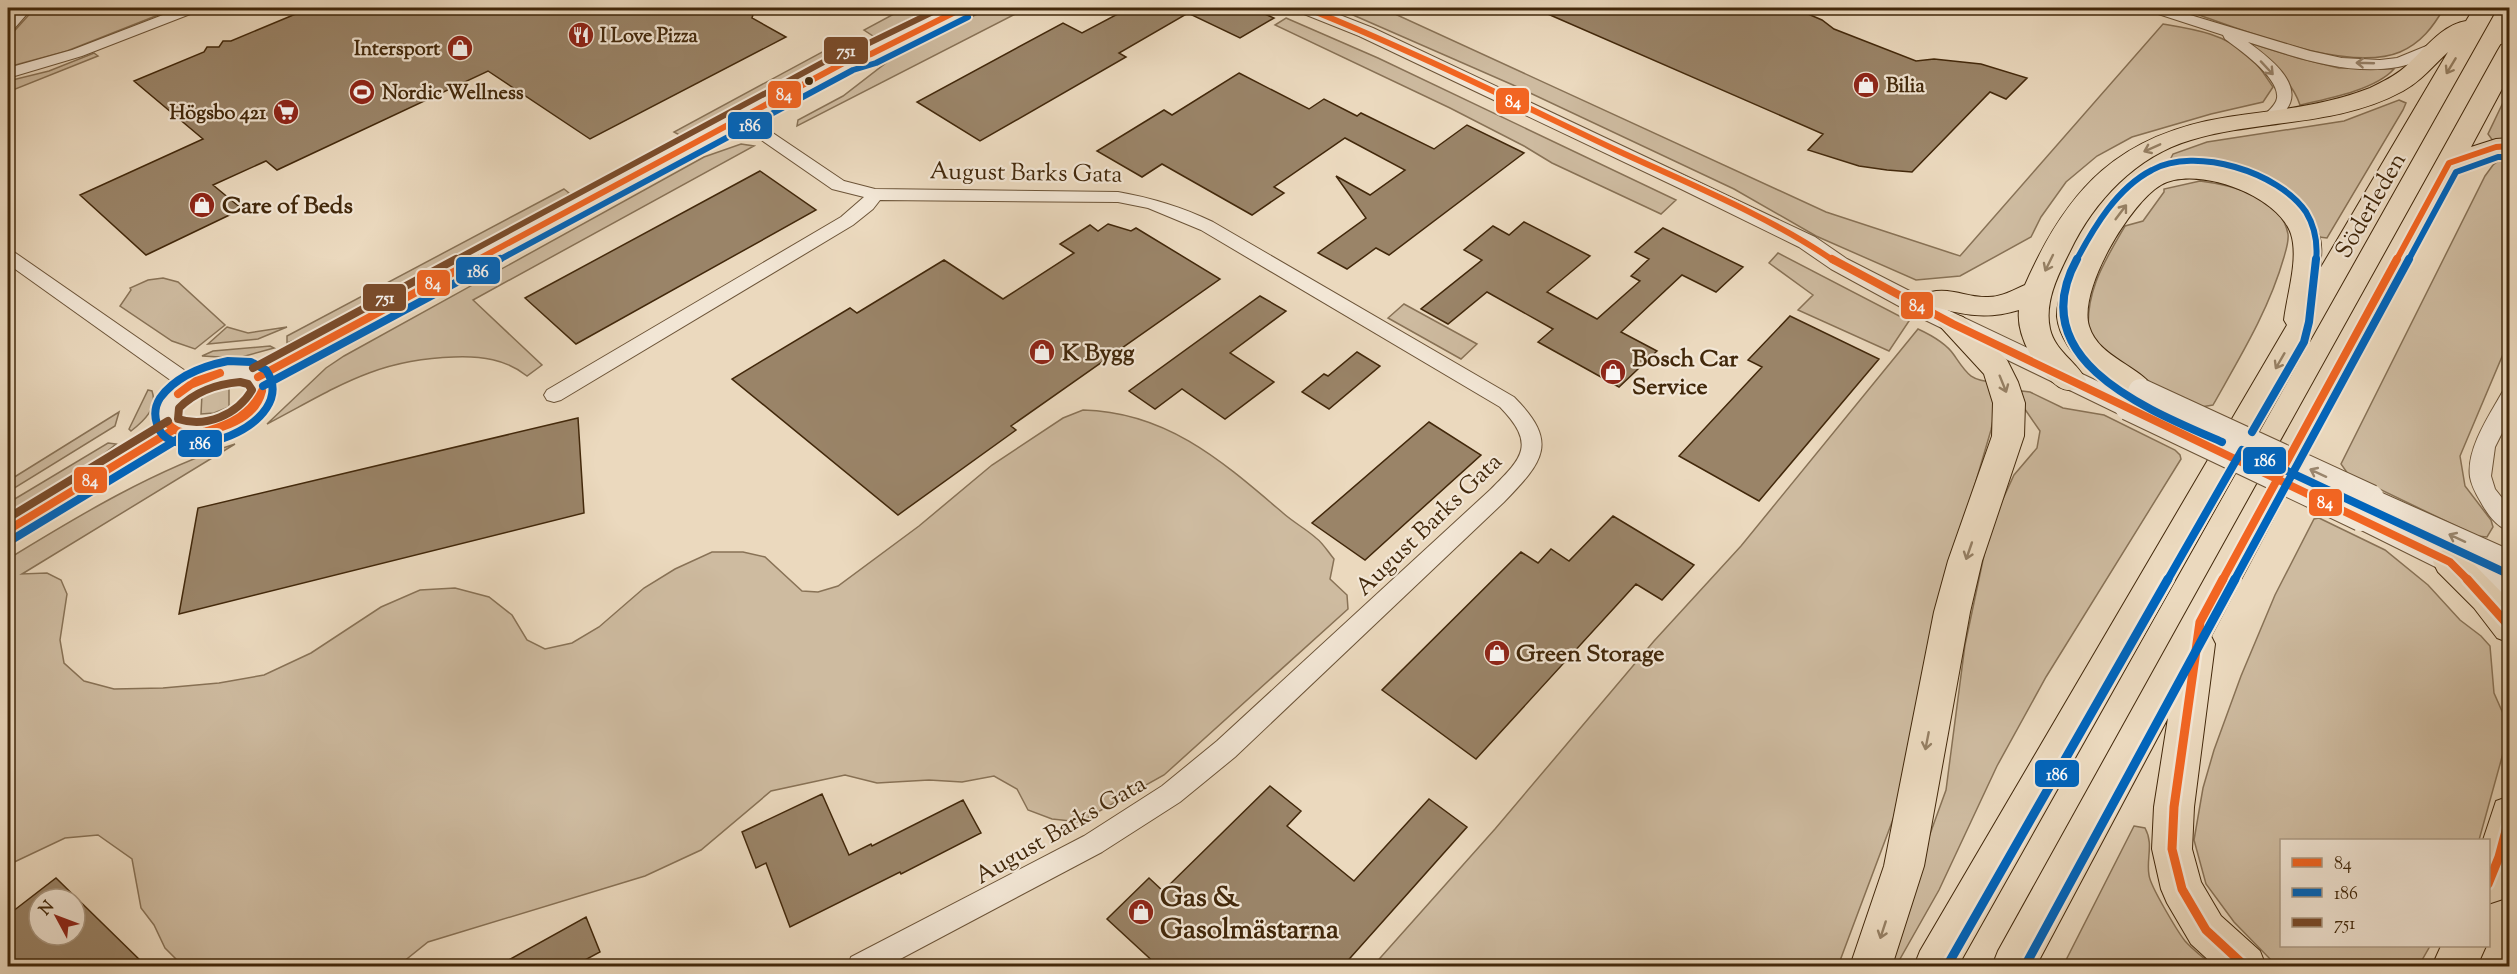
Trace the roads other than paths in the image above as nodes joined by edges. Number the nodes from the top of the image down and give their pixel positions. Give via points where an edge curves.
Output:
1 (25, 8) edge
2 (193, 8) edge
3 (941, 8) edge
4 (963, 8) edge
5 (1306, 8) edge
6 (2154, 8) edge
7 (2483, 12) edge
8 (8, 27) edge
9 (2222, 31) junction
10 (2441, 45) junction
11 (2510, 50) edge
12 (849, 60) junction
13 (8, 73) edge
14 (740, 118) junction
15 (2268, 120) junction
16 (2510, 146) edge
17 (2449, 163) junction
18 (874, 194) junction
19 (8, 256) edge
20 (2035, 292) junction
21 (1947, 311) junction
22 (2298, 330) junction
23 (2040, 345) junction
24 (258, 377) junction
25 (2071, 380) junction
26 (190, 384) junction
27 (554, 395) dead end
28 (2510, 396) edge
29 (2134, 399) junction
30 (173, 430) junction
31 (2366, 508) junction
32 (2510, 523) edge
33 (8, 530) edge
34 (2450, 562) junction
35 (2510, 563) edge
36 (2510, 593) edge
37 (2200, 622) junction
38 (2510, 628) edge
39 (2510, 814) edge
40 (2490, 880) edge
41 (2464, 947) edge
42 (861, 966) edge
43 (1871, 966) edge
44 (1935, 966) edge
45 (2013, 966) edge
46 (2246, 966) edge
47 (2453, 966) edge

1 - 8 street
2 - 13 street via 77,53
3 - 12 street via 861,47
4 - 12 street via 871,54
5 - 21 street via 1366,32 1808,242 1839,264
6 - 9 street
7 - 10 highway
7 -> 22 highway, Söderleden
10 -> 9 street via 2399,62 2370,64 2319,58
9 -> 15 street via 2265,64 2284,90 2285,97
10 - 15 highway via 2407,78 2379,93 2333,108
11 - 17 highway, Söderleden
12 - 14 street
14 - 18 street, August Barks Gata via 838,185
14 - 24 street
15 -> 20 highway via 2196,131 2147,149 2120,166 2097,188 2069,228
16 - 17 highway
17 - 37 highway, Söderleden
18 - 27 street via 847,222
18 - 42 street, August Barks Gata via 1118,197 1175,211 1507,402 1524,417 1532,436 1532,454 1521,472 1394,593 1226,749 1171,794 1093,844
19 - 26 street
20 - 21 highway via 2008,305
20 - 23 highway via 2035,331
21 - 23 street
21 - 25 street
21 -> 43 highway via 1996,368 2003,382 2008,403 2008,436 1957,592 1904,866
29 -> 22 highway via 2083,344 2075,331 2071,311 2089,261 2119,214 2152,178 2190,171 2215,174 2241,181 2283,202 2299,219 2305,235
22 -> 44 highway, Söderleden
23 - 25 highway via 2049,360
23 - 29 street
24 - 26 street via 228,371
24 - 30 street via 263,386 261,397 240,419 204,433
25 - 29 street
26 - 30 street via 169,404 165,414 166,423
28 - 32 street via 2478,470 2488,500
29 - 31 street, bridge
30 - 33 street
31 - 34 street
35 -> 31 street
34 - 36 street
34 - 38 highway
37 - 45 highway, Söderleden
37 - 46 highway via 2174,807 2172,849 2182,889 2206,930
39 - 40 highway
41 - 47 highway

